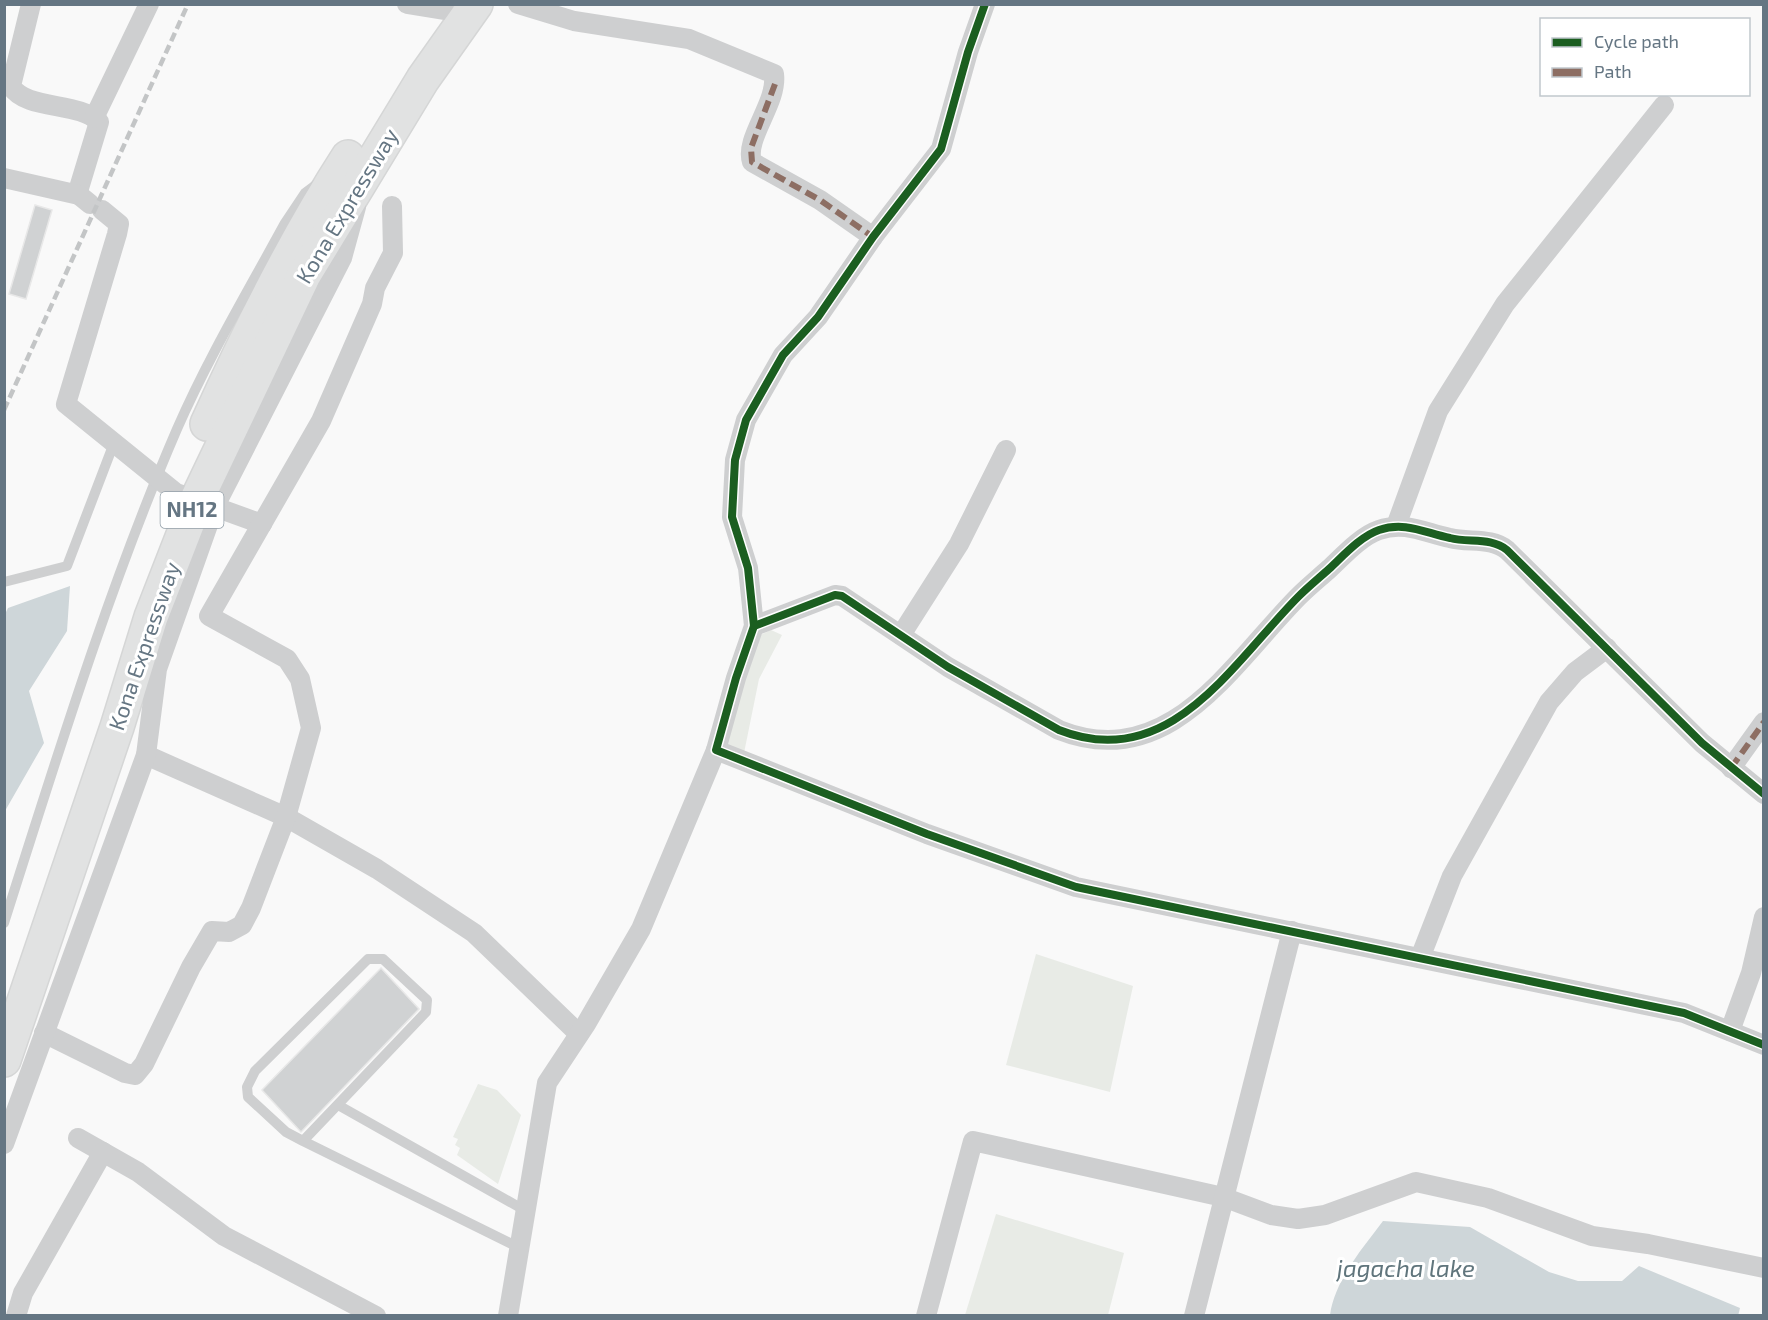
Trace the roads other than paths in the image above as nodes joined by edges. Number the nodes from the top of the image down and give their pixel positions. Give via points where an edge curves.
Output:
1 (31, 4) edge
2 (149, 4) edge
3 (407, 4) edge
4 (518, 4) edge
5 (985, 4) edge
6 (458, 7) edge
7 (1665, 105) dead end
8 (94, 118) junction
9 (356, 165) junction
10 (4, 178) edge
11 (90, 203) junction
12 (392, 206) dead end
13 (873, 237) junction
14 (114, 443) junction
15 (1006, 450) dead end
16 (186, 495) junction
17 (262, 524) junction
18 (1396, 526) junction
19 (4, 582) edge
20 (754, 626) junction
21 (901, 635) junction
22 (1607, 648) junction
23 (1764, 722) edge
24 (717, 750) junction
25 (146, 754) junction
26 (1731, 768) junction
27 (1764, 794) edge
28 (286, 817) junction
29 (1764, 917) edge
30 (4, 923) edge
31 (1292, 931) junction
32 (1420, 958) junction
33 (4, 997) edge
34 (1730, 1031) junction
35 (44, 1033) junction
36 (579, 1034) junction
37 (1764, 1045) edge
38 (4, 1060) edge
39 (338, 1105) junction
40 (78, 1138) dead end
41 (303, 1141) junction
42 (4, 1144) edge
43 (103, 1152) junction
44 (1223, 1197) junction
45 (526, 1211) junction
46 (520, 1248) junction
47 (1764, 1268) edge
48 (16, 1316) edge
49 (376, 1316) edge
50 (508, 1316) edge
51 (926, 1316) edge
52 (1194, 1316) edge

1 - 8 street via 11,86 20,96
2 - 8 street
3 - 6 street
4 - 13 street via 574,21 689,39 774,74 772,96 751,148 752,162 820,200
5 - 13 street via 941,149
6 - 9 highway, Kona Expressway / NH12
7 - 18 street via 1505,304 1438,411
8 - 11 street via 99,122
9 - 16 highway, Kona Expressway / NH12 via 304,275
9 - 16 lane via 305,193 285,223 179,426
10 - 11 street
11 - 14 street via 119,224 66,404
12 - 17 street via 393,253 321,421
13 - 20 street via 818,317 783,355 746,420 735,460 732,517 748,568
14 - 16 street
14 - 19 lane via 67,566
15 - 21 street via 959,544
16 - 17 street
16 - 25 street
16 - 30 lane via 114,592
16 - 33 highway, Kona Expressway / NH12 via 109,681
16 - 38 highway, Kona Expressway / NH12 via 117,727
17 - 28 street via 209,616 287,659 300,679 311,728
18 - 21 street via 1372,533 1342,557 1298,597 1207,697 1161,727 1133,736 1078,738 1059,730 948,667
18 - 22 street via 1501,545
20 - 21 street via 835,595
20 - 24 street
22 - 26 street
22 - 32 street via 1575,672 1549,702 1452,876
23 - 26 street
24 - 31 street via 927,834 1076,886
24 - 36 street via 641,929
25 - 28 street
25 - 35 street
26 - 27 street
28 - 35 street via 242,925 229,932 212,931 144,1064 135,1074
28 - 36 street via 377,869 474,933
29 - 34 street via 1751,973
31 - 32 street
31 - 44 street
32 - 34 street via 1684,1013
34 - 37 street
35 - 42 street
36 - 45 street via 547,1083
39 - 41 lane
39 - 41 lane via 428,1006 418,992 377,957 368,959 255,1071 247,1087 253,1103 286,1132
39 - 45 lane
40 - 43 street
41 - 46 lane
43 - 48 street via 23,1293
43 - 49 street via 138,1172 224,1236
44 - 47 street via 1271,1215 1298,1218 1325,1215 1416,1182 1488,1198 1592,1236
44 - 51 street via 973,1141
44 - 52 street
45 - 46 street
46 - 50 street

